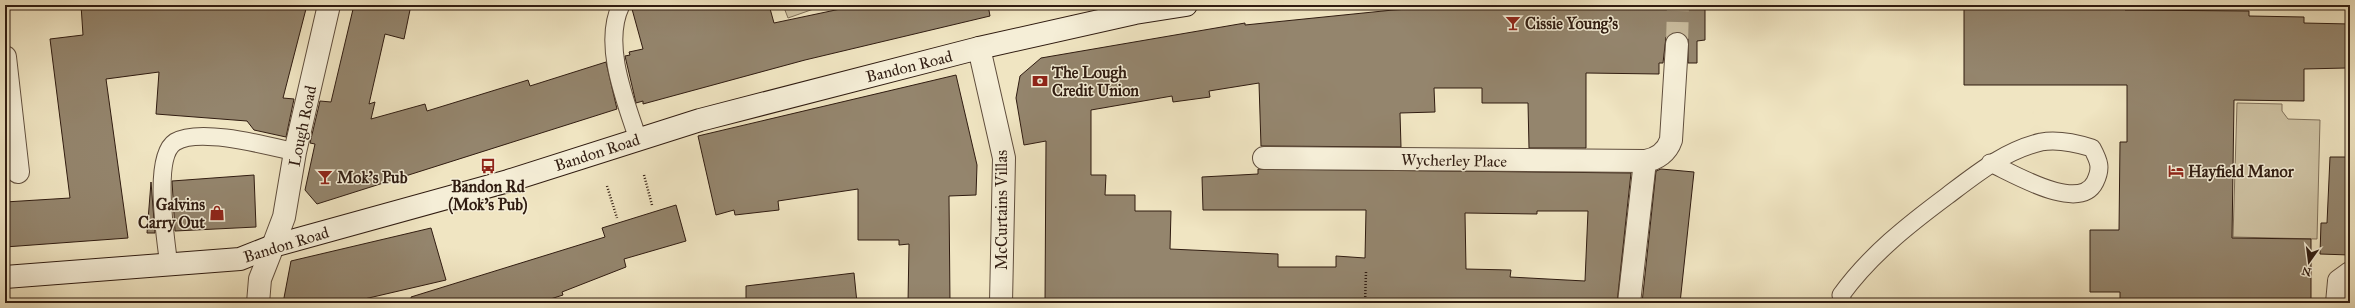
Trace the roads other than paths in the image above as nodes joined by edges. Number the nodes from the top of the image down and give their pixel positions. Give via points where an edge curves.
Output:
1 (329, 5) edge
2 (620, 5) edge
3 (1186, 5) edge
4 (1677, 44) tunnel mouth
5 (979, 48) junction
6 (5, 57) edge
7 (638, 139) junction
8 (295, 152) junction
9 (1264, 158) dead end
10 (1645, 161) junction
11 (1990, 163) junction
12 (18, 172) dead end
13 (273, 246) junction
14 (169, 266) junction
15 (2350, 273) edge
16 (5, 277) edge
17 (258, 303) edge
18 (1001, 303) edge
19 (1629, 303) edge
20 (1843, 303) edge
21 (2337, 303) edge

1 - 8 street, Lough Road
2 - 7 lane via 615,17 613,39 620,80
3 - 5 street, Bandon Road via 1128,15
4 - 10 street via 1671,140 1659,156
5 - 7 street, Bandon Road via 700,120
5 - 18 street, McCurtains Villas via 1004,158
6 - 12 street
7 - 13 street, Bandon Road via 508,181
8 - 13 street, Lough Road via 284,217
8 - 14 lane via 229,138 190,138 175,142 166,155 162,177
9 - 10 street, Wycherley Place
10 - 19 street
11 - 11 lane via 2036,185 2063,193 2084,192 2094,185 2100,171 2099,160 2092,148 2074,142 2042,142 2013,151
11 - 20 lane via 1901,231 1846,288 1841,295
13 - 14 street, Bandon Road via 240,259
13 - 17 street, Lough Road via 260,279
14 - 16 street, Bandon Road
15 - 21 street via 2339,281

